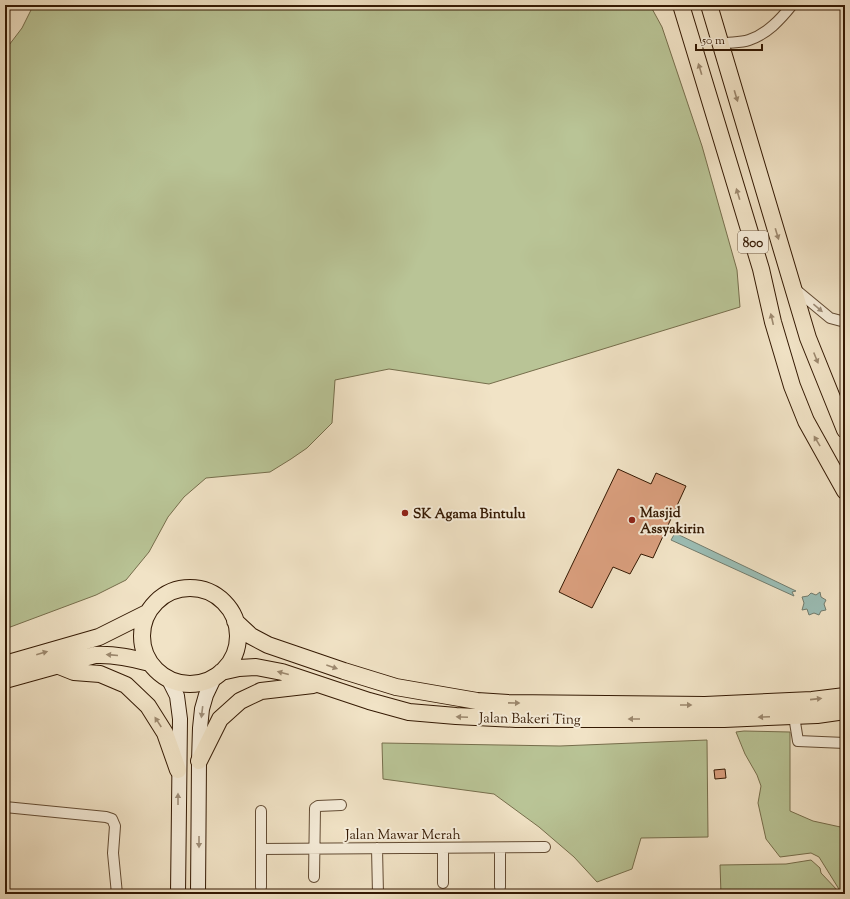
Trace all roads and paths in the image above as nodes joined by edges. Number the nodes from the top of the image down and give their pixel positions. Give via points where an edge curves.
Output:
1 (681, 5) edge
2 (709, 5) edge
3 (792, 5) edge
4 (721, 44) junction
5 (793, 288) junction
6 (845, 322) edge
7 (845, 430) edge
8 (845, 491) edge
9 (147, 613) junction
10 (235, 621) junction
11 (150, 663) junction
12 (5, 664) edge
13 (59, 666) junction
14 (218, 674) junction
15 (168, 678) junction
16 (5, 680) edge
17 (320, 685) junction
18 (845, 696) edge
19 (845, 711) edge
20 (794, 716) junction
21 (845, 743) edge
22 (199, 761) junction
23 (178, 770) junction
24 (341, 805) dead end
25 (5, 807) edge
26 (261, 811) dead end
27 (545, 847) dead end
28 (377, 848) junction
29 (443, 848) junction
30 (500, 848) junction
31 (261, 849) junction
32 (314, 849) junction
33 (314, 876) dead end
34 (443, 883) dead end
35 (261, 887) dead end
36 (500, 888) dead end
37 (117, 894) edge
38 (178, 894) edge
39 (198, 894) edge
40 (378, 894) edge

8 -> 1 main road, 800 via 806,422 792,386 772,322 761,270
2 - 4 main road, 800
3 - 4 street via 766,32 747,40
4 -> 5 main road, 800
5 -> 6 street via 830,318
5 -> 7 main road, 800 via 808,338
9 - 10 main road via 157,601 170,592 185,588 201,589 216,596 228,606
9 - 11 main road via 142,639 144,652
12 -> 9 main road via 99,637
10 - 14 main road via 238,634 236,648 230,661
10 -> 18 main road, Jalan Bakeri Ting via 251,636 268,645 344,671 396,687 477,701 705,705
11 -> 13 main road via 108,654 95,655
11 - 15 main road
13 - 16 main road
23 -> 13 main road via 165,733 148,706 126,685 100,674 74,672
14 - 15 main road via 204,681 192,683
17 -> 14 main road, Jalan Bakeri Ting via 282,672 256,667 239,668
14 -> 22 main road via 206,695 202,709
15 - 23 main road via 177,696 179,711
20 -> 17 main road, Jalan Bakeri Ting via 724,719 516,719 456,716 409,712
17 - 22 main road via 261,691 240,701 220,719
19 - 20 main road, Jalan Bakeri Ting
20 - 21 street via 798,741
22 -> 39 main road
38 -> 23 main road
24 - 32 street via 316,808
25 - 37 street via 112,819 115,826 113,853
26 - 31 street
27 - 30 street, Jalan Mawar Merah
28 - 29 street, Jalan Mawar Merah
28 - 32 street, Jalan Mawar Merah
28 - 40 street
29 - 30 street, Jalan Mawar Merah
29 - 34 street
30 - 36 street
31 - 32 street, Jalan Mawar Merah
31 - 35 street
32 - 33 street

